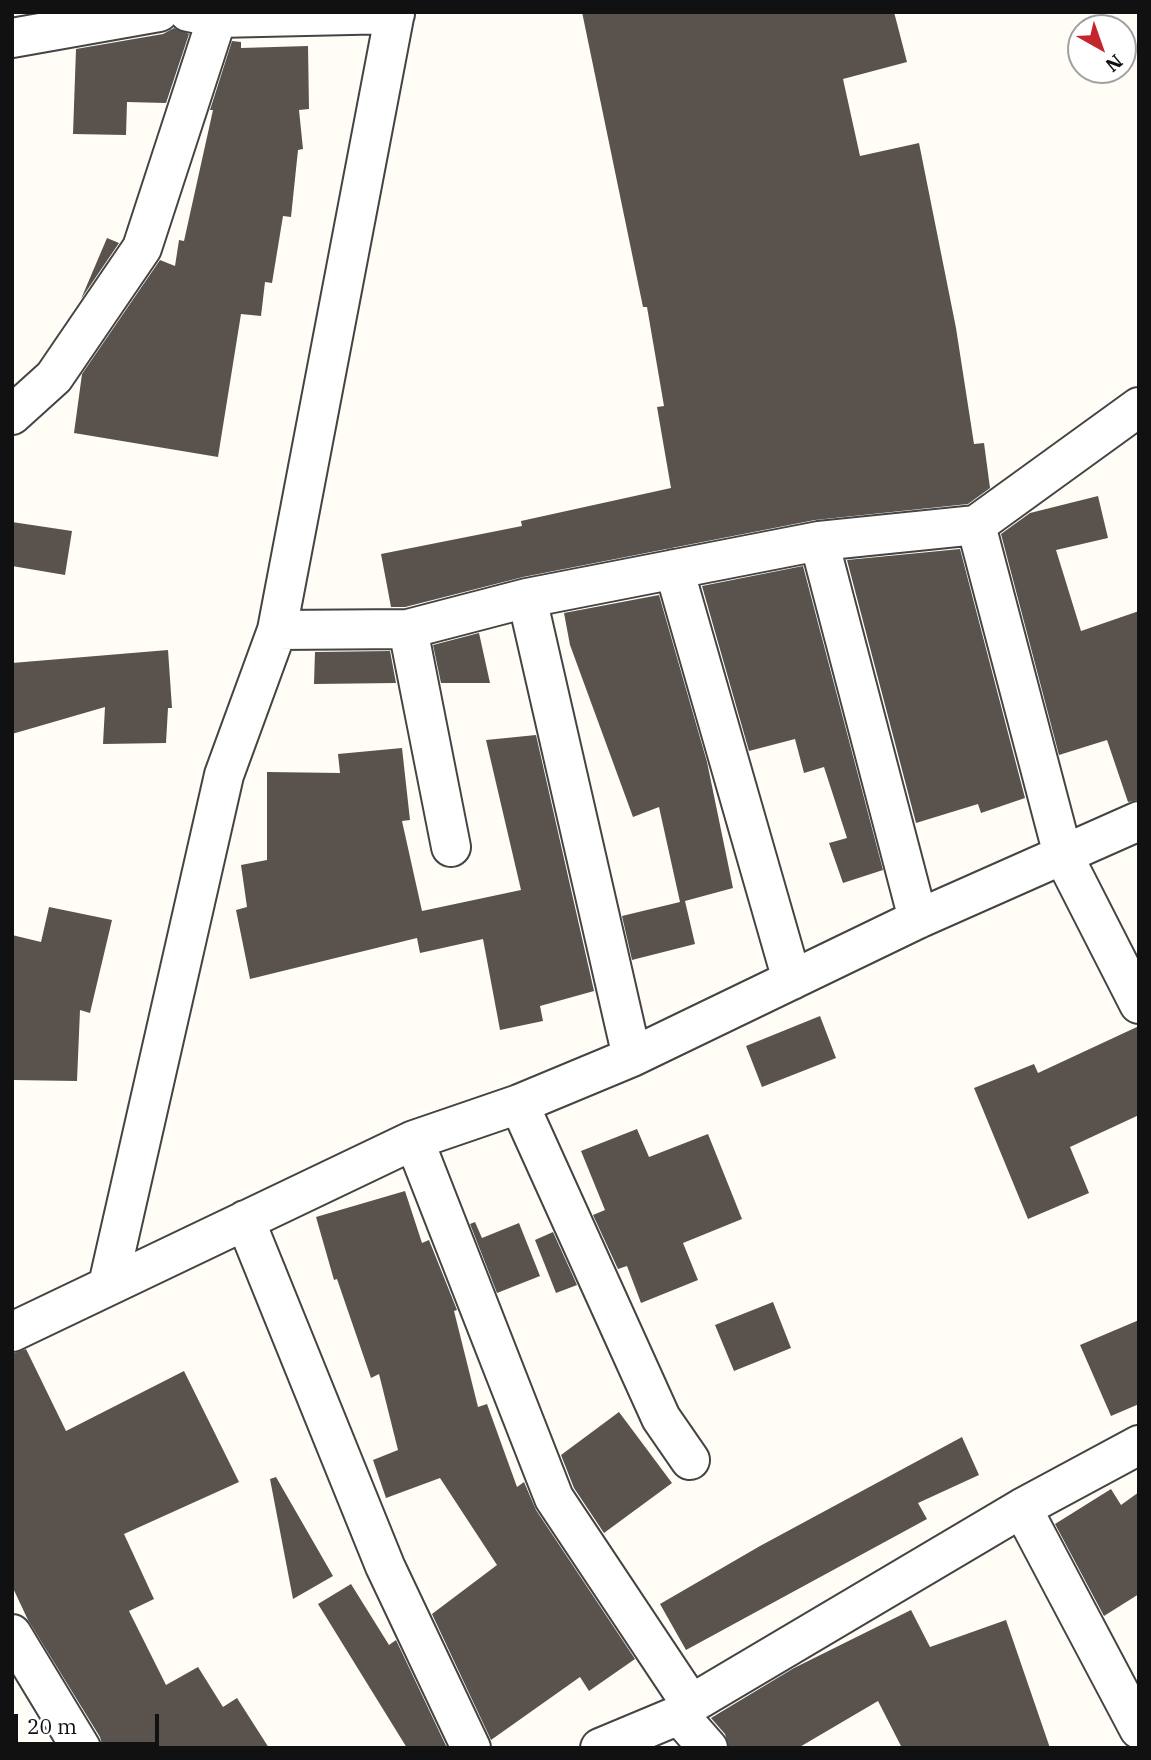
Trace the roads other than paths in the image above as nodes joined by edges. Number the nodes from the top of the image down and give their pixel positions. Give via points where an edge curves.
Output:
1 (159, 12) edge
2 (395, 13) edge
3 (203, 15) edge
4 (12, 38) edge
5 (1138, 410) edge
6 (12, 415) edge
7 (976, 525) junction
8 (818, 541) junction
9 (674, 569) junction
10 (527, 598) junction
11 (408, 629) junction
12 (277, 630) junction
13 (1139, 821) edge
14 (451, 847) dead end
15 (1063, 855) junction
16 (918, 919) junction
17 (792, 980) junction
18 (1139, 1003) edge
19 (632, 1056) junction
20 (519, 1104) junction
21 (414, 1140) junction
22 (245, 1220) junction
23 (107, 1285) junction
24 (12, 1332) edge
25 (1139, 1445) edge
26 (690, 1460) dead end
27 (1022, 1508) junction
28 (12, 1634) edge
29 (685, 1709) junction
30 (1139, 1729) edge
31 (81, 1748) edge
32 (471, 1748) edge
33 (600, 1748) edge
34 (708, 1748) edge

1 - 4 street
2 - 3 street
2 - 12 street
3 - 6 street via 142,248 54,377
5 - 7 street
7 - 8 street
7 - 15 street
8 - 9 street
8 - 16 street
9 - 10 street
9 - 17 street
10 - 11 street
10 - 19 street
11 - 12 street
11 - 14 street
12 - 23 street via 224,775
13 - 15 street
15 - 16 street
15 - 18 street
16 - 17 street
17 - 19 street
19 - 20 street
20 - 21 street
20 - 26 street via 661,1418
21 - 22 street
21 - 29 street via 554,1499
22 - 23 street
22 - 32 street via 385,1566
23 - 24 street
25 - 27 street
27 - 29 street
27 - 30 street
28 - 31 street
29 - 33 street
29 - 34 street

